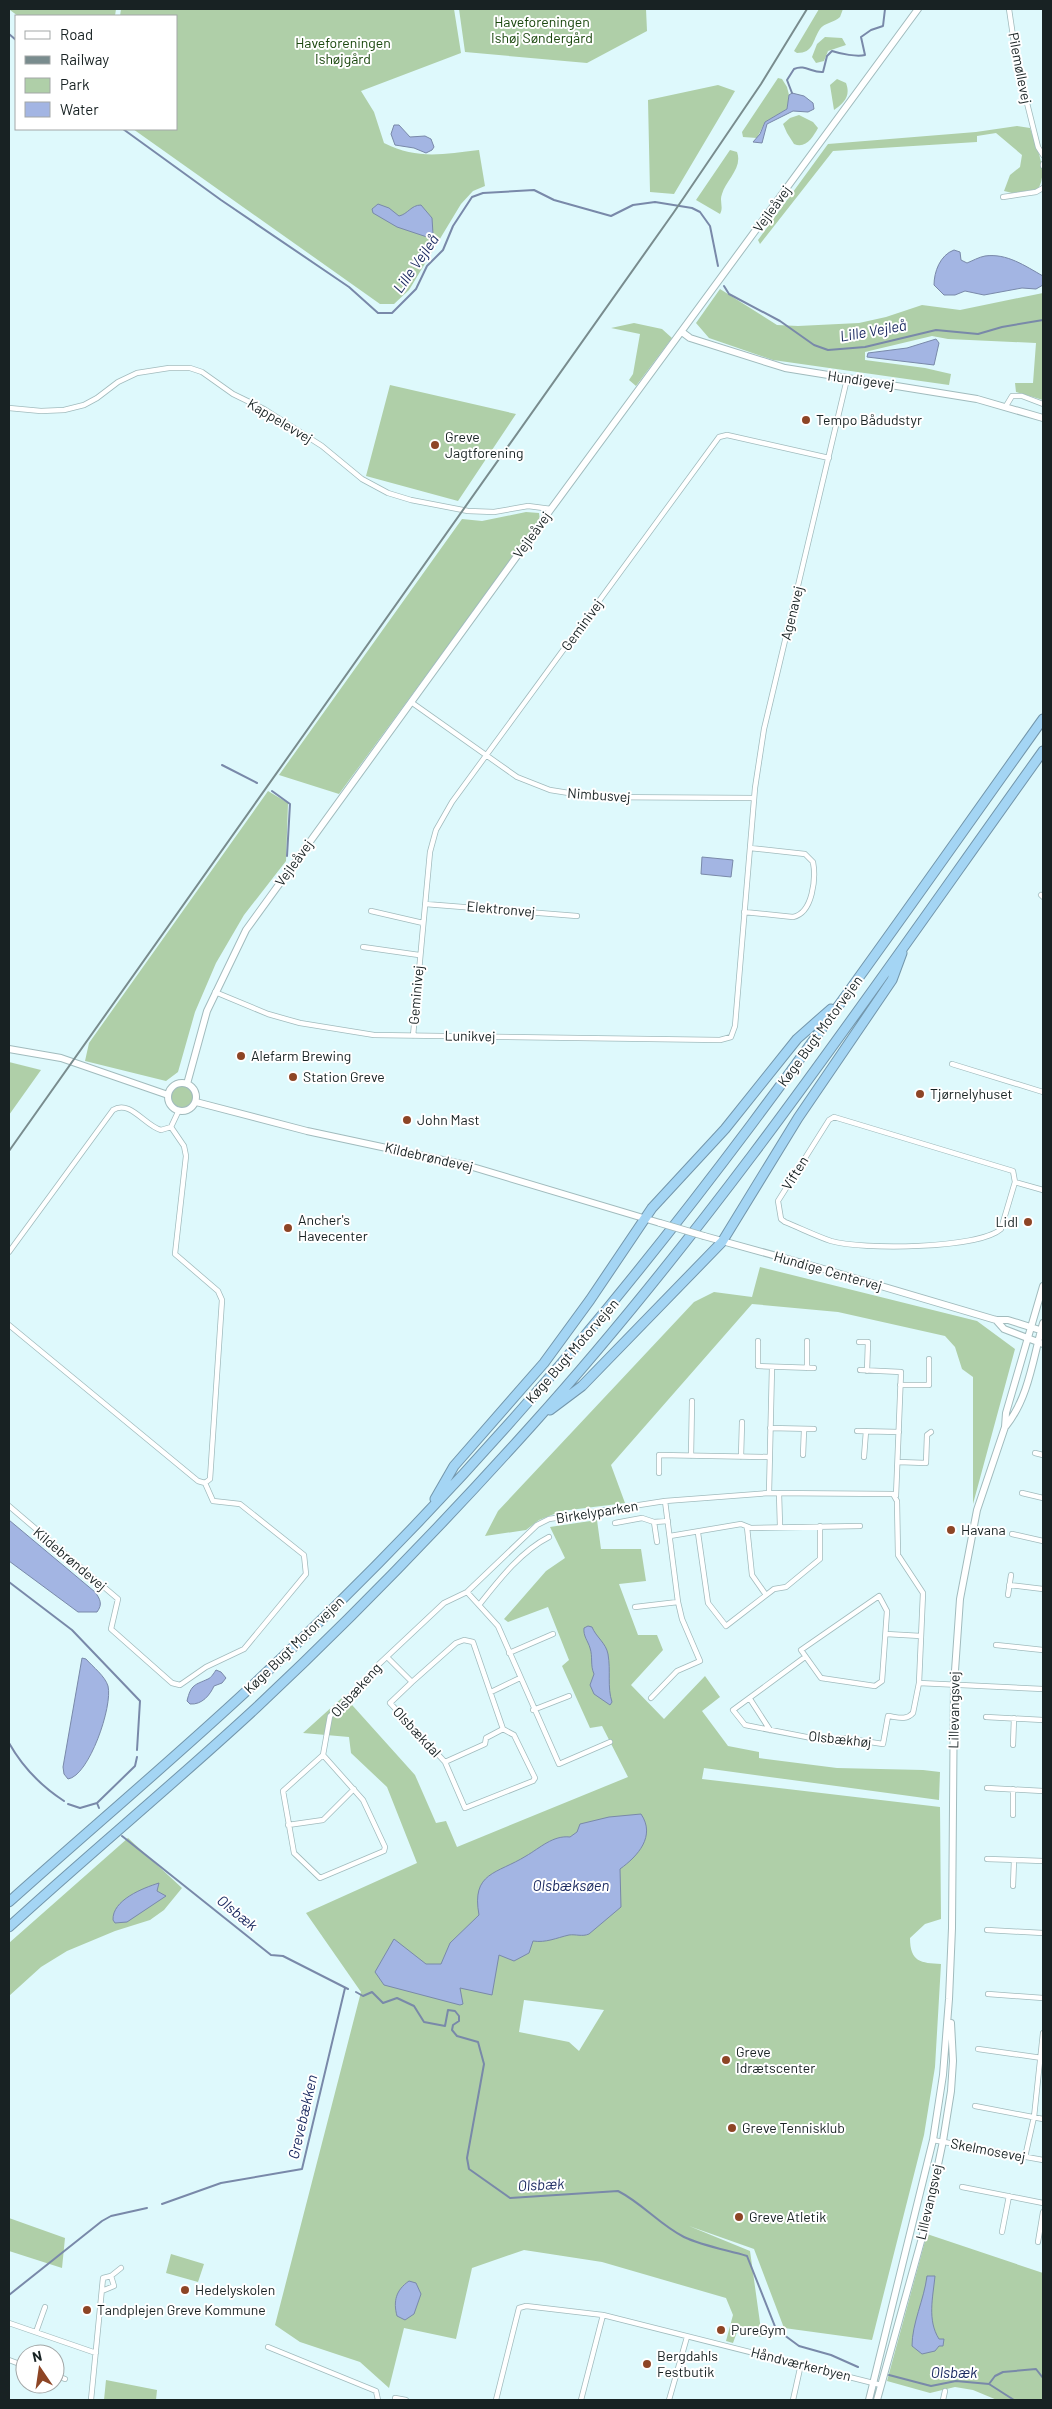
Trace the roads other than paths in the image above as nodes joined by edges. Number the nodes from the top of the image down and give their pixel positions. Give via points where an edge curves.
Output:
1 (918, 9) edge
2 (1009, 9) edge
3 (1043, 155) edge
4 (1043, 188) edge
5 (1003, 196) dead end
6 (682, 332) junction
7 (847, 379) junction
8 (1043, 404) edge
9 (1006, 406) junction
10 (9, 408) edge
11 (1043, 418) edge
12 (829, 458) junction
13 (551, 509) junction
14 (410, 702) junction
15 (1043, 719) edge
16 (1043, 751) edge
17 (487, 755) junction
18 (754, 798) junction
19 (750, 848) junction
20 (425, 904) junction
21 (371, 912) dead end
22 (744, 912) junction
23 (577, 916) dead end
24 (423, 923) junction
25 (907, 941) junction
26 (363, 947) dead end
27 (419, 955) junction
28 (215, 992) junction
29 (843, 999) junction
30 (413, 1036) junction
31 (731, 1037) joint
32 (9, 1049) edge
33 (952, 1064) dead end
34 (187, 1084) junction
35 (1043, 1092) edge
36 (168, 1095) junction
37 (196, 1102) junction
38 (179, 1110) junction
39 (171, 1127) junction
40 (1015, 1182) junction
41 (1043, 1190) edge
42 (644, 1219) junction
43 (660, 1224) joint
44 (722, 1242) junction
45 (9, 1252) edge
46 (1043, 1286) edge
47 (996, 1320) junction
48 (1043, 1323) edge
49 (9, 1325) edge
50 (1031, 1327) junction
51 (1042, 1331) edge
52 (1027, 1338) junction
53 (808, 1340) dead end
54 (758, 1341) dead end
55 (859, 1342) dead end
56 (1041, 1343) edge
57 (929, 1358) dead end
58 (772, 1367) junction
59 (806, 1368) junction
60 (814, 1368) dead end
61 (860, 1370) dead end
62 (867, 1371) junction
63 (900, 1384) junction
64 (692, 1401) dead end
65 (536, 1421) junction
66 (742, 1422) dead end
67 (1005, 1427) junction
68 (770, 1428) junction
69 (814, 1429) dead end
70 (804, 1430) junction
71 (857, 1431) dead end
72 (866, 1431) junction
73 (899, 1432) junction
74 (931, 1432) dead end
75 (1035, 1453) dead end
76 (803, 1455) dead end
77 (1043, 1455) edge
78 (691, 1456) junction
79 (741, 1457) junction
80 (769, 1457) junction
81 (864, 1457) dead end
82 (898, 1462) junction
83 (659, 1473) dead end
84 (205, 1483) junction
85 (769, 1493) junction
86 (779, 1493) junction
87 (1022, 1493) dead end
88 (896, 1496) junction
89 (1043, 1498) edge
90 (665, 1501) junction
91 (9, 1506) edge
92 (426, 1514) junction
93 (668, 1521) junction
94 (654, 1522) junction
95 (615, 1523) dead end
96 (780, 1526) junction
97 (820, 1526) junction
98 (860, 1526) dead end
99 (747, 1527) junction
100 (698, 1533) junction
101 (1012, 1534) dead end
102 (670, 1536) junction
103 (549, 1537) dead end
104 (1043, 1541) edge
105 (657, 1542) dead end
106 (1011, 1575) dead end
107 (1010, 1585) junction
108 (1043, 1589) edge
109 (467, 1592) junction
110 (766, 1595) junction
111 (1008, 1596) dead end
112 (678, 1602) junction
113 (479, 1605) junction
114 (635, 1607) dead end
115 (553, 1634) dead end
116 (886, 1634) junction
117 (921, 1636) junction
118 (996, 1645) dead end
119 (1043, 1650) edge
120 (509, 1653) junction
121 (387, 1657) junction
122 (805, 1657) junction
123 (520, 1678) junction
124 (412, 1682) junction
125 (919, 1683) junction
126 (954, 1685) junction
127 (1043, 1689) edge
128 (491, 1692) junction
129 (569, 1696) dead end
130 (651, 1698) dead end
131 (750, 1699) junction
132 (533, 1710) junction
133 (986, 1717) dead end
134 (1014, 1718) junction
135 (1043, 1720) edge
136 (504, 1729) junction
137 (770, 1730) junction
138 (610, 1742) dead end
139 (1013, 1745) dead end
140 (323, 1755) junction
141 (445, 1762) junction
142 (987, 1788) dead end
143 (354, 1789) junction
144 (1014, 1789) junction
145 (1043, 1790) edge
146 (1013, 1815) dead end
147 (288, 1825) junction
148 (986, 1859) dead end
149 (1014, 1860) junction
150 (1043, 1861) edge
151 (1013, 1886) dead end
152 (9, 1902) edge
153 (9, 1928) edge
154 (988, 1930) dead end
155 (1043, 1932) edge
156 (988, 1994) dead end
157 (1043, 1998) edge
158 (949, 2000) junction
159 (1043, 2033) edge
160 (978, 2049) dead end
161 (1042, 2058) edge
162 (975, 2106) dead end
163 (1034, 2117) junction
164 (1043, 2119) edge
165 (933, 2140) junction
166 (943, 2141) junction
167 (1026, 2157) junction
168 (1043, 2160) edge
169 (962, 2187) dead end
170 (1009, 2196) junction
171 (1043, 2202) edge
172 (1043, 2212) edge
173 (1002, 2232) dead end
174 (1038, 2242) dead end
175 (121, 2268) dead end
176 (111, 2276) junction
177 (102, 2291) junction
178 (45, 2307) dead end
179 (603, 2315) junction
180 (9, 2322) edge
181 (36, 2332) junction
182 (687, 2337) junction
183 (268, 2347) dead end
184 (96, 2353) junction
185 (801, 2364) junction
186 (874, 2383) junction
187 (881, 2385) junction
188 (945, 2391) dead end
189 (395, 2398) dead end
190 (91, 2400) edge
191 (378, 2400) edge
192 (406, 2400) edge
193 (496, 2400) edge
194 (581, 2400) edge
195 (669, 2400) edge
196 (793, 2400) edge
197 (869, 2400) edge
198 (877, 2400) edge
199 (943, 2400) edge

1 - 6 street, Vejleåvej
2 - 3 street, Pilemøllevej via 1020,72 1038,147
4 - 5 street via 1036,192
6 - 7 street, Hundigevej via 690,338 785,368
6 - 13 street, Vejleåvej
7 - 9 street, Hundigevej via 977,398
7 - 12 street, Agenavej
8 - 9 street via 1012,396
9 - 11 street, Hundigevej
10 - 13 street, Kappelevvej via 64,410 90,402 137,373 190,368 202,372 322,446 362,479 388,493 468,511 494,512 528,506
12 - 17 street, Geminivej via 727,435 720,437
12 - 18 street, Agenavej via 764,729
13 - 14 street, Vejleåvej
14 - 17 street, Nimbusvej
14 - 28 street, Vejleåvej via 246,930
15 - 29 highway, Køge Bugt Motorvejen
16 - 25 highway, Køge Bugt Motorvejen
17 - 18 street, Nimbusvej via 517,777 568,794
17 - 20 street, Geminivej via 452,802 436,830 428,860
18 - 19 street, Agenavej
19 - 22 street, Agenavej
19 - 22 street via 805,854 813,862 813,883 804,912 799,915
20 - 23 street, Elektronvej
20 - 24 street, Geminivej
21 - 24 street
22 - 31 street, Agenavej via 735,1026
24 - 27 street, Geminivej
25 - 44 highway via 892,980 798,1118
25 - 65 highway, Køge Bugt Motorvejen via 706,1216
26 - 27 street, Geminivej
27 - 30 street, Geminivej
28 - 30 street, Lunikvej via 268,1014 310,1026 374,1035
28 - 34 street, Vejleåvej
29 - 42 highway via 797,1039 724,1129
29 - 92 highway, Køge Bugt Motorvejen via 742,1138 624,1290 526,1405
30 - 31 street, Lunikvej via 720,1040
32 - 36 street via 61,1058
33 - 35 street
34 - 36 street via 173,1086
34 - 37 street via 195,1091
36 - 38 street via 170,1103
37 - 38 street via 187,1110
37 - 42 street, Kildebrøndevej via 307,1131 466,1165
38 - 39 street
39 - 45 street via 156,1129 126,1108 113,1110
39 - 84 street via 184,1146 186,1156 175,1254 218,1291 222,1300 212,1474
40 - 40 street, Viften via 1013,1171 1006,1168 834,1117 778,1201 778,1206 785,1222 830,1241 920,1247 996,1232 1003,1222
40 - 41 street
42 - 43 street, Kildebrøndevej
42 - 92 highway via 544,1363 454,1466
43 - 44 street, Hundige Centervej, bridge
44 - 47 street, Hundige Centervej
44 - 65 highway via 582,1386
46 - 50 street, Lillevangsvej
47 - 50 street, Hundige Centervej
47 - 52 street, Hundige Centervej via 1004,1329
48 - 51 street, Lillevangsvej
49 - 84 street, Kildebrøndevej via 198,1481
50 - 51 street, Hundige Centervej
50 - 52 street, Lillevangsvej
51 - 56 street, Lillevangsvej
52 - 56 street, Hundige Centervej
52 - 67 street, Lillevangsvej
53 - 59 street
54 - 58 street via 758,1366
55 - 62 street via 868,1342
56 - 67 street, Lillevangsvej via 1014,1416
57 - 63 street via 929,1385
58 - 59 street
58 - 68 street
59 - 60 street
61 - 62 street
62 - 63 street via 900,1372
63 - 73 street
64 - 78 street
65 - 153 highway, Køge Bugt Motorvejen via 438,1528 327,1640 204,1755
66 - 79 street
67 - 126 street, Lillevangsvej via 977,1510 960,1599
68 - 70 street
68 - 80 street
69 - 70 street
70 - 76 street
71 - 72 street
72 - 73 street
72 - 81 street
73 - 82 street
74 - 82 street via 927,1435 926,1463
75 - 77 street
78 - 79 street
78 - 83 street via 659,1455
79 - 80 street
80 - 85 street
82 - 88 street
84 - 91 street, Kildebrøndevej via 212,1501 240,1504 304,1556 306,1574 244,1648 206,1667 180,1685 172,1683 111,1629 118,1599
85 - 86 street, Birkelyparken
85 - 90 street, Birkelyparken
86 - 88 street, Birkelyparken via 889,1493
86 - 96 street
87 - 89 street
88 - 117 street via 898,1555 923,1593
90 - 93 street
90 - 109 street, Birkelyparken via 549,1519 536,1525
92 - 152 highway, Køge Bugt Motorvejen via 244,1694
93 - 94 street
93 - 102 street
94 - 95 street via 642,1518
94 - 105 street
96 - 97 street
96 - 99 street
97 - 98 street
97 - 110 street via 820,1559 786,1587 774,1589
99 - 100 street via 741,1524
99 - 110 street via 752,1575
100 - 102 street
100 - 110 street via 708,1603 726,1626
101 - 104 street
102 - 112 street
103 - 113 street via 536,1544 513,1566
106 - 107 street
107 - 108 street
107 - 111 street
109 - 113 street
109 - 121 street, Birkelyparken via 444,1603
112 - 114 street
112 - 130 street via 700,1661 678,1671
113 - 120 street via 495,1622
115 - 120 street
116 - 117 street
116 - 122 street, Olsbækhøj via 882,1681 875,1686 821,1678
116 - 122 street, Olsbækhøj via 888,1610 879,1596 801,1650
117 - 125 street
118 - 119 street
120 - 123 street
121 - 124 street
121 - 140 street, Olsbækeng via 330,1716
122 - 131 street, Olsbækhøj
123 - 128 street
123 - 132 street
124 - 128 street, Olsbækdal via 456,1643 467,1640 473,1642
124 - 141 street, Olsbækdal via 390,1703
125 - 126 street
125 - 137 street, Olsbækhøj via 910,1717 888,1716 883,1744 844,1738 832,1742
126 - 127 street
126 - 158 street, Lillevangsvej
128 - 136 street, Olsbækdal
129 - 132 street
131 - 137 street
131 - 137 street, Olsbækhøj via 733,1710 745,1725
132 - 138 street via 559,1764
133 - 134 street
134 - 135 street
134 - 139 street
136 - 141 street, Olsbækdal via 486,1738 485,1744
136 - 141 street, Olsbækdal via 514,1735 535,1778 533,1781 465,1808
140 - 143 street
140 - 147 street via 283,1791
142 - 144 street
143 - 147 street via 323,1820
143 - 147 street via 363,1800 384,1851 320,1878 294,1853
144 - 145 street
144 - 146 street
148 - 149 street
149 - 150 street
149 - 151 street
154 - 155 street
156 - 157 street
158 - 165 street, Lillevangsvej via 943,2075
158 - 166 street, Lillevangsvej via 952,2071
159 - 161 street
160 - 161 street
161 - 163 street
162 - 163 street
163 - 164 street
163 - 167 street
165 - 166 street, Skelmosevej
165 - 186 street, Lillevangsvej
166 - 167 street, Skelmosevej
166 - 187 street, Lillevangsvej via 925,2227
167 - 168 street, Skelmosevej
169 - 170 street
170 - 171 street
170 - 173 street
172 - 174 street
175 - 176 street
176 - 177 street via 103,2278
176 - 177 street via 114,2286
177 - 184 street
178 - 181 street
179 - 182 street, Håndværkerbyen
179 - 193 street, Håndværkerbyen via 526,2306 519,2308
179 - 194 street
180 - 181 street
181 - 184 street
182 - 185 street, Håndværkerbyen
182 - 195 street
183 - 191 street via 376,2391
184 - 190 street
185 - 186 street, Håndværkerbyen
185 - 196 street
186 - 187 street, Håndværkerbyen
186 - 197 street, Lillevangsvej
187 - 198 street, Lillevangsvej
188 - 199 street
189 - 192 street

